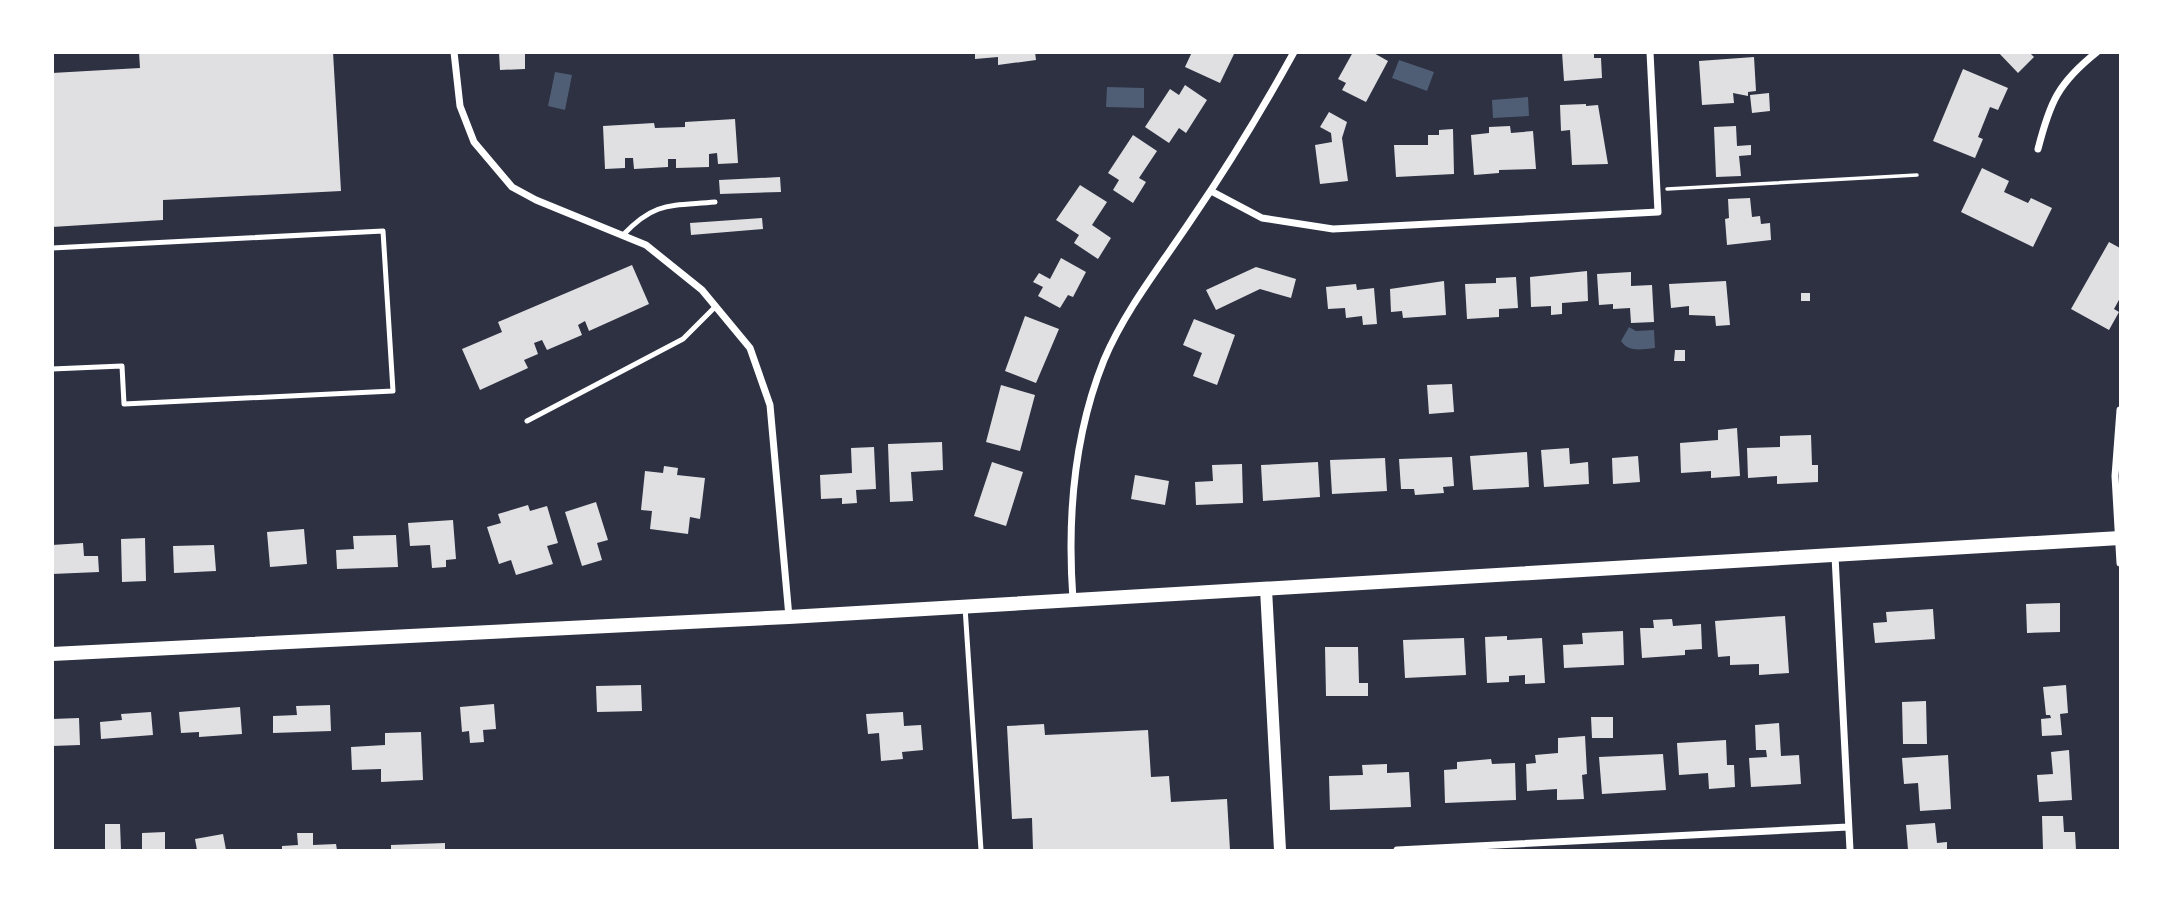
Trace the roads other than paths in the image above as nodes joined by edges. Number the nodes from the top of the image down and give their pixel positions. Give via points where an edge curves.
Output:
1 (454, 52) edge
2 (1294, 52) edge
3 (1650, 52) edge
4 (2097, 52) edge
5 (2038, 149) dead end
6 (1211, 191) junction
7 (715, 202) dead end
8 (623, 235) junction
9 (52, 248) edge
10 (716, 306) junction
11 (52, 369) edge
12 (2120, 410) edge
13 (527, 421) dead end
14 (2120, 538) edge
15 (1835, 556) junction
16 (2120, 564) edge
17 (1266, 589) junction
18 (1073, 600) junction
19 (965, 607) junction
20 (789, 618) junction
21 (52, 654) edge
22 (1848, 827) junction
23 (981, 850) edge
24 (1280, 850) edge
25 (1397, 850) edge
26 (1850, 850) edge

1 - 8 street via 460,106 474,142 512,187
2 - 6 street
3 - 6 street via 1658,212 1334,229 1262,218
4 - 5 street via 2070,73 2048,109
6 - 18 street via 1125,319 1104,361 1077,453 1069,545
7 - 8 lane via 658,207
8 - 10 street via 646,245
9 - 11 lane via 383,231 393,391 124,404 122,366
10 - 13 lane via 683,339
10 - 20 street via 750,348 770,405
12 - 14 street via 2115,476
14 - 15 main road
14 - 16 street
15 - 17 main road
15 - 22 street
17 - 18 main road
17 - 24 street
18 - 19 main road
19 - 20 main road
19 - 23 lane
20 - 21 main road
22 - 25 street
22 - 26 street

